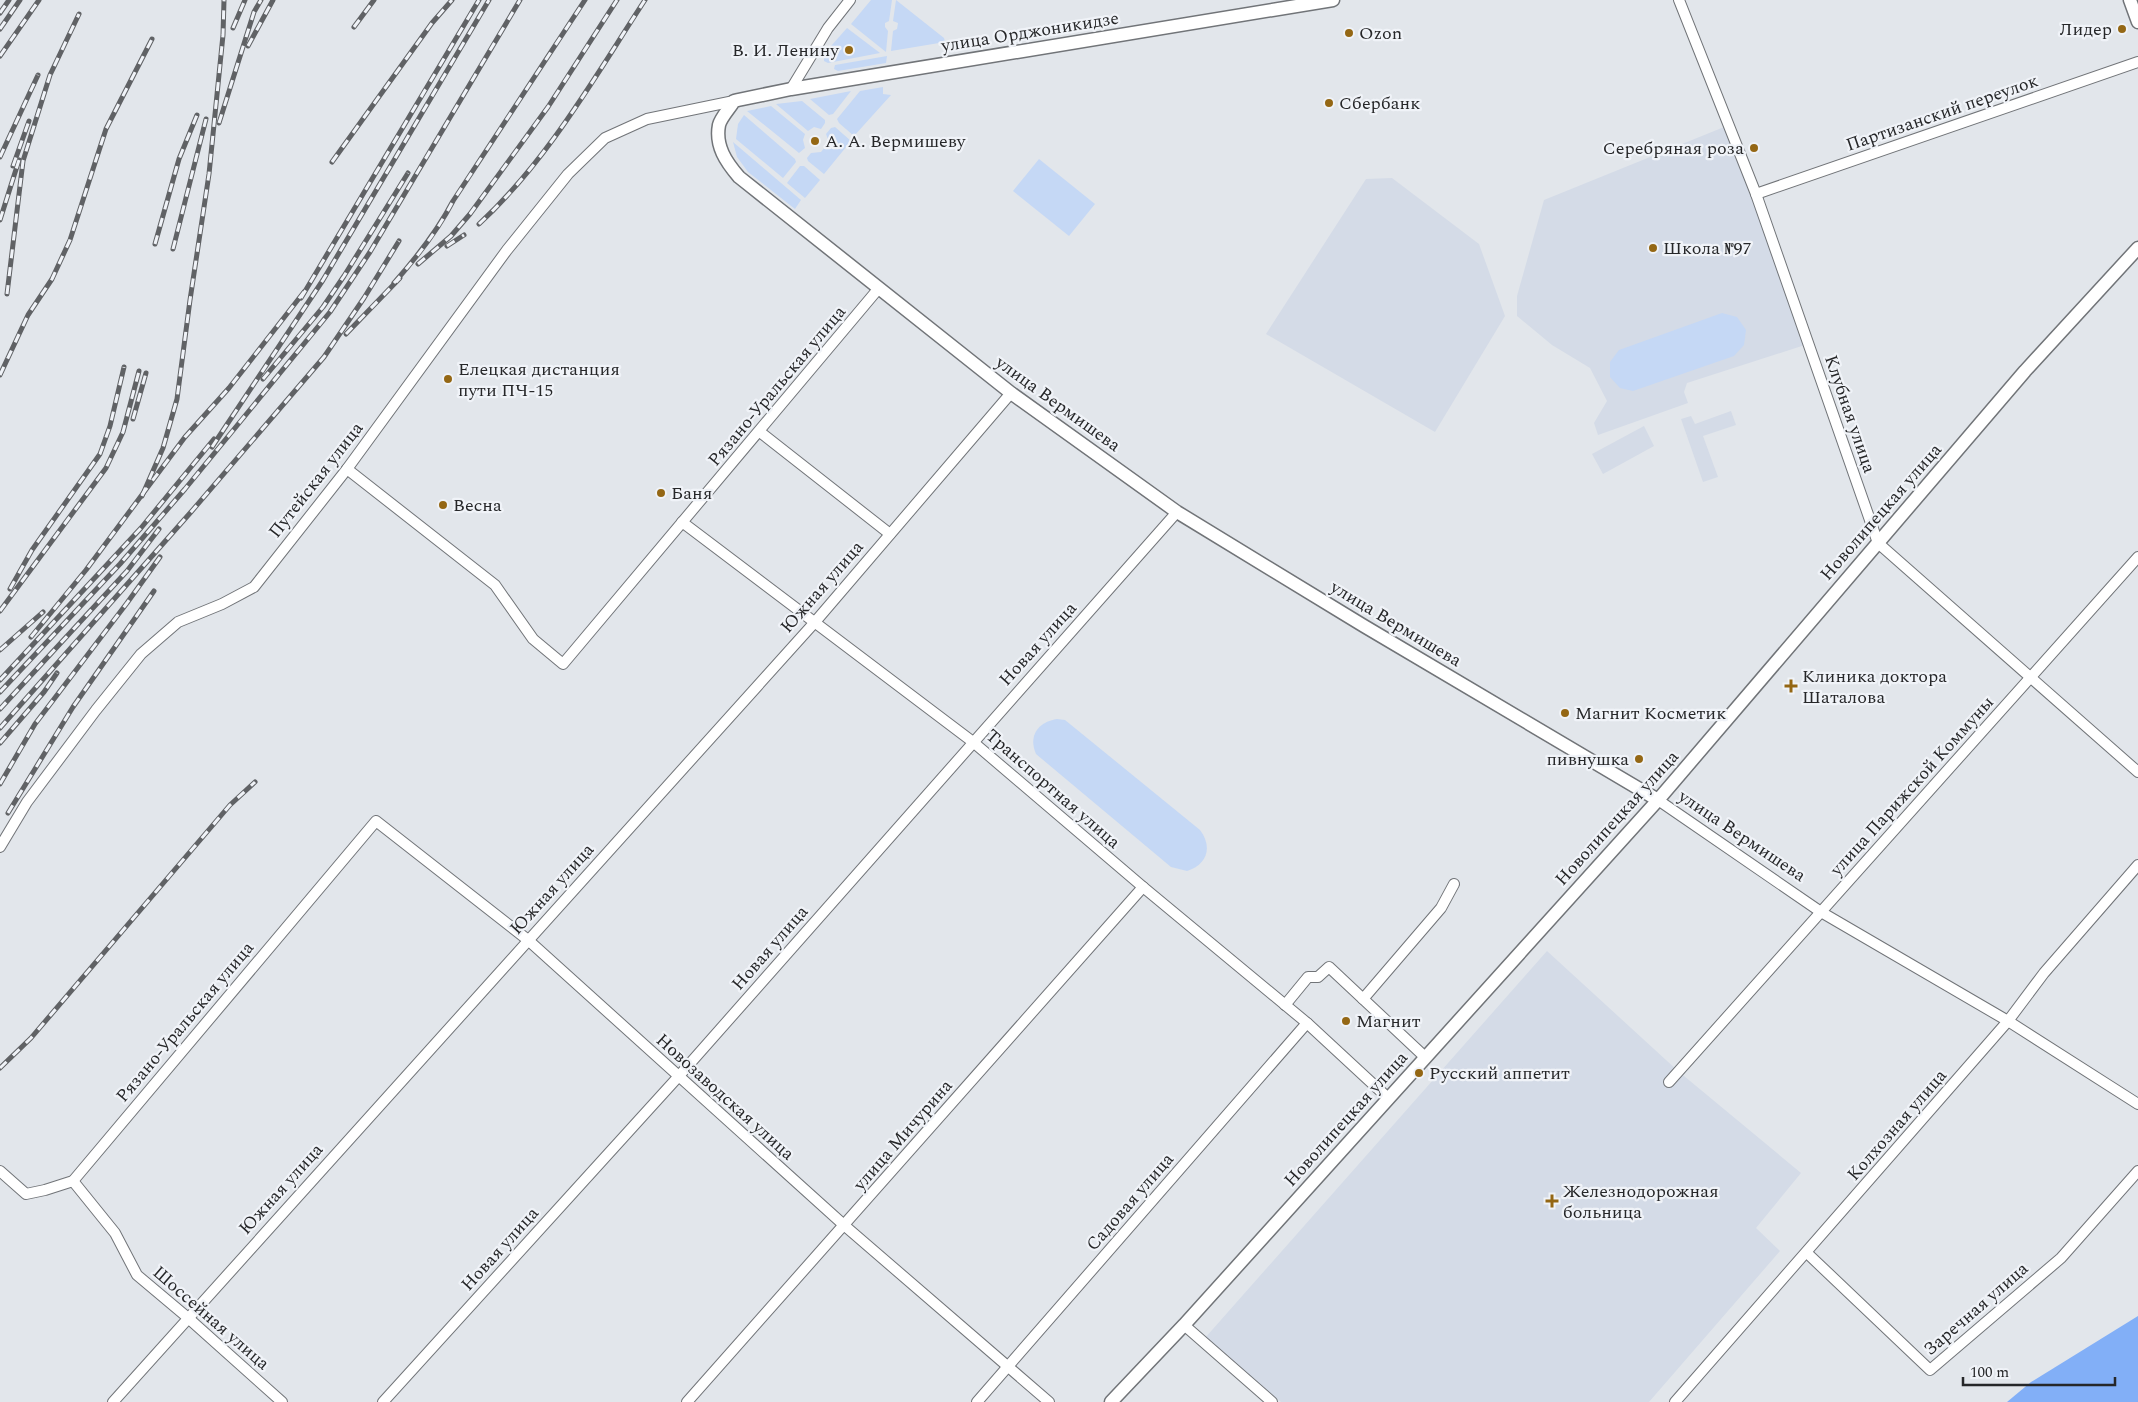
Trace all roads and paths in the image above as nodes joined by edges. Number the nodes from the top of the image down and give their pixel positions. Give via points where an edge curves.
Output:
1 (850, 0) edge
2 (1333, 0) edge
3 (1679, 0) edge
4 (2130, 0) edge
5 (2138, 22) edge
6 (2138, 62) edge
7 (791, 89) junction
8 (734, 101) junction
9 (1756, 194) junction
10 (2138, 248) edge
11 (880, 288) junction
12 (1011, 393) junction
13 (760, 432) junction
14 (347, 469) junction
15 (1177, 512) junction
16 (682, 522) junction
17 (890, 534) junction
18 (1878, 544) junction
19 (2138, 557) edge
20 (815, 622) junction
21 (2030, 679) junction
22 (973, 742) junction
23 (2138, 772) edge
24 (1658, 800) junction
25 (376, 821) joint
26 (0, 847) edge
27 (2138, 865) edge
28 (1454, 884) dead end
29 (1143, 887) junction
30 (1821, 912) junction
31 (528, 940) junction
32 (1363, 999) junction
33 (1285, 1005) junction
34 (2008, 1021) junction
35 (1307, 1023) junction
36 (1425, 1057) junction
37 (678, 1077) junction
38 (1669, 1082) dead end
39 (1388, 1098) junction
40 (2138, 1104) edge
41 (0, 1170) edge
42 (2138, 1171) edge
43 (72, 1181) junction
44 (845, 1226) junction
45 (1807, 1253) junction
46 (187, 1317) junction
47 (1184, 1326) junction
48 (1008, 1367) junction
49 (113, 1402) edge
50 (282, 1402) edge
51 (383, 1402) edge
52 (687, 1402) edge
53 (977, 1402) edge
54 (1049, 1402) edge
55 (1111, 1402) edge
56 (1272, 1402) edge
57 (1675, 1402) edge

1 - 7 street via 828,28
2 - 7 street, улица Орджоникидзе
3 - 9 street, Клубная улица
4 - 5 street
6 - 9 street, Партизанский переулок
7 - 8 street, улица Орджоникидзе
8 - 11 street, улица Вермишева via 719,123 719,146 726,163 739,177
8 - 14 street, Путейская улица via 648,120 605,138 568,174 507,250
9 - 18 street, Клубная улица
10 - 18 street, Новолипецкая улица via 2026,371
11 - 12 street, улица Вермишева
11 - 13 street, Рязано-Уральская улица
12 - 15 street, улица Вермишева
12 - 17 street, Южная улица
13 - 16 street, Рязано-Уральская улица
13 - 17 street
14 - 16 street, Рязано-Уральская улица via 494,586 533,639 563,664
14 - 26 street, Путейская улица via 254,587 178,622 141,654 27,802
15 - 22 street, Новая улица
15 - 24 street, улица Вермишева
16 - 20 street, Транспортная улица
17 - 20 street, Южная улица
18 - 21 street, Клубная улица
18 - 24 street, Новолипецкая улица
19 - 21 street, улица Парижской Коммуны
20 - 22 street, Транспортная улица
20 - 31 street, Южная улица
21 - 23 street, Клубная улица
21 - 30 street, улица Парижской Коммуны
22 - 29 street, Транспортная улица
22 - 37 street, Новая улица
24 - 30 street, улица Вермишева
24 - 36 street, Новолипецкая улица
25 - 31 street, Новозаводская улица
25 - 43 street, Рязано-Уральская улица
27 - 34 street, Колхозная улица via 2044,973
28 - 32 street via 1441,908
29 - 33 street, Транспортная улица
29 - 44 street, улица Мичурина
30 - 34 street, улица Вермишева
30 - 38 street, улица Парижской Коммуны
31 - 37 street, Новозаводская улица
31 - 46 street, Южная улица
32 - 33 street via 1329,967 1318,976 1308,977
32 - 36 street
33 - 35 street, Транспортная улица
34 - 40 street, улица Вермишева
34 - 45 street, Колхозная улица
35 - 39 street, Транспортная улица
35 - 48 street, Садовая улица
36 - 39 street, Новолипецкая улица
37 - 44 street, Новозаводская улица
37 - 51 street, Новая улица
39 - 47 street, Новолипецкая улица
41 - 43 street via 26,1194
42 - 45 street, Заречная улица via 2061,1258 1930,1370
43 - 46 street, Шоссейная улица via 115,1233 137,1275
44 - 48 street, Новозаводская улица
44 - 52 street, улица Мичурина
45 - 57 street, Колхозная улица
46 - 49 street, Южная улица
46 - 50 street, Шоссейная улица
47 - 55 street, Новолипецкая улица
47 - 56 street
48 - 53 street, Садовая улица
48 - 54 street, Новозаводская улица

